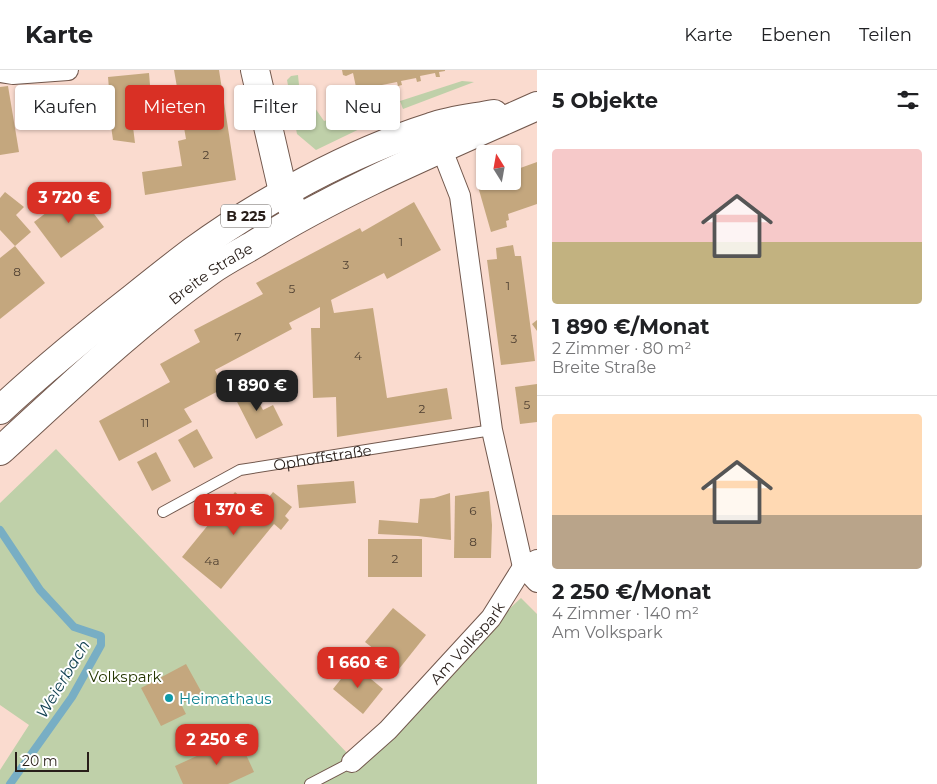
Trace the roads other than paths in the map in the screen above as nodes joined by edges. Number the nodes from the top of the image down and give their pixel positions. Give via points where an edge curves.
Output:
1 (68, 70) edge
2 (255, 70) edge
3 (0, 72) edge
4 (537, 106) edge
5 (437, 137) junction
6 (284, 193) junction
7 (297, 218) junction
8 (0, 410) edge
9 (492, 430) junction
10 (0, 451) edge
11 (163, 512) dead end
12 (530, 563) edge
13 (537, 582) edge
14 (352, 762) joint
15 (310, 784) edge

1 - 3 street
2 - 6 main road
4 - 5 main road, Breite Straße / B 225
5 - 6 main road, Breite Straße / B 225 via 390,142
5 - 7 main road, Breite Straße / B 225 via 369,182
5 - 9 street via 460,196
6 - 7 main road
6 - 8 main road, Breite Straße / B 225 via 193,251
7 - 10 main road, Breite Straße / B 225 via 211,270 156,310
9 - 11 lane, Ophoffstraße via 240,470
9 - 12 street
12 - 13 street
12 - 14 street, Am Volkspark via 491,618 388,730
14 - 15 lane, Am Volkspark

